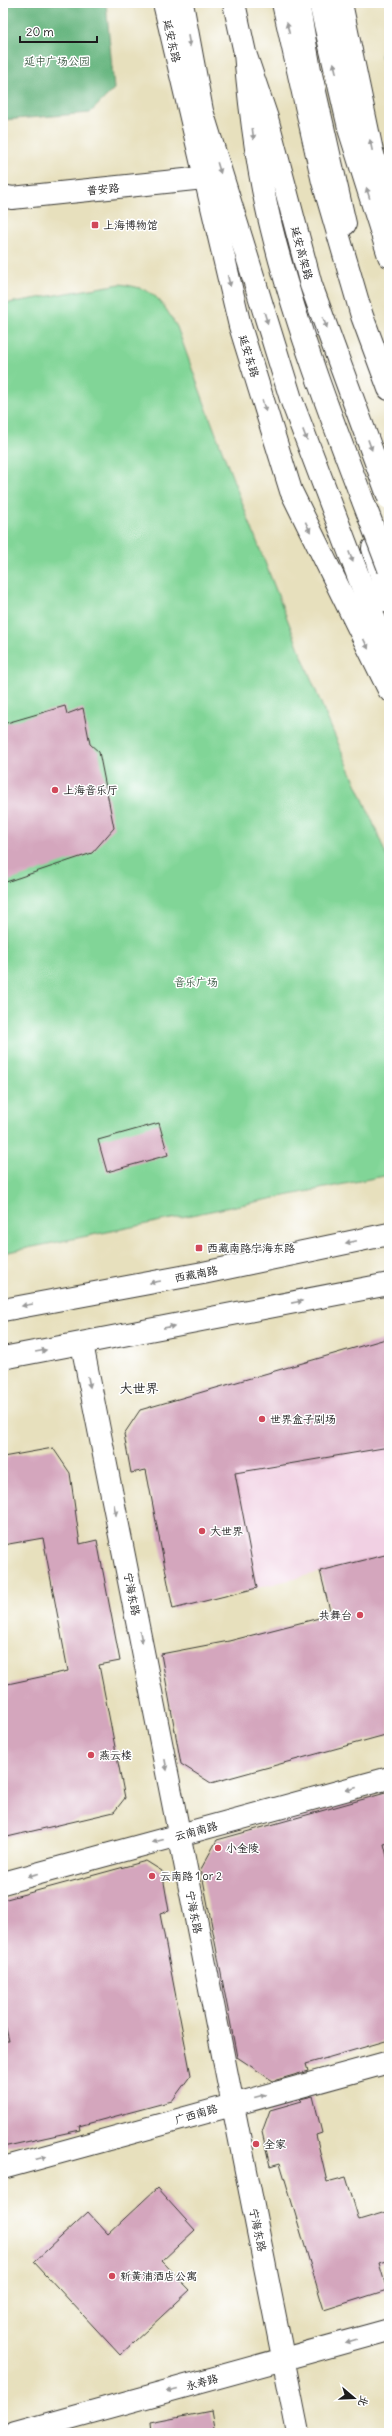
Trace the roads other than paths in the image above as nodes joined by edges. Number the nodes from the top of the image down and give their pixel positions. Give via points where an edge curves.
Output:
1 (164, 3) edge
2 (182, 3) edge
3 (234, 3) edge
4 (240, 3) edge
5 (283, 3) edge
6 (298, 3) edge
7 (320, 3) edge
8 (341, 3) edge
9 (245, 53) junction
10 (204, 178) junction
11 (3, 196) edge
12 (387, 202) edge
13 (389, 248) edge
14 (389, 256) edge
15 (389, 365) edge
16 (389, 389) edge
17 (389, 498) edge
18 (389, 569) edge
19 (389, 602) edge
20 (389, 657) edge
21 (389, 690) edge
22 (389, 1234) edge
23 (389, 1284) edge
24 (3, 1310) edge
25 (82, 1344) junction
26 (3, 1358) edge
27 (389, 1778) edge
28 (179, 1836) junction
29 (3, 1883) edge
30 (389, 2062) edge
31 (231, 2104) junction
32 (3, 2168) edge
33 (389, 2330) edge
34 (285, 2359) junction
35 (15, 2433) edge
36 (298, 2433) edge

1 - 10 main road, 延安东路
2 -> 20 main road via 202,111 291,399
3 - 9 main road, 延安高架路, bridge
4 - 19 main road via 303,299
16 -> 5 main road via 362,316 323,182
6 - 15 main road via 310,70 347,235
14 -> 7 main road via 350,132
12 -> 8 main road via 372,151
9 -> 17 main road, 延安高架路, bridge via 267,118 310,285
9 -> 18 main road, bridge via 253,138 271,226 290,296
10 - 11 main road, 普安路 via 12,198
10 -> 21 main road, 延安东路 via 240,326 290,491
12 - 13 main road
22 -> 24 main road, 西藏南路 via 203,1273
25 -> 23 main road
26 -> 25 main road
25 -> 28 main road, 宁海东路
27 -> 28 main road, 云南南路
28 -> 29 main road, 云南南路
28 - 31 main road, 宁海东路
31 -> 30 main road, 广西南路
32 -> 31 main road, 广西南路
31 - 34 main road, 宁海东路
33 -> 34 main road, 永寿路
34 -> 35 main road, 永寿路
34 - 36 main road, 宁海东路

